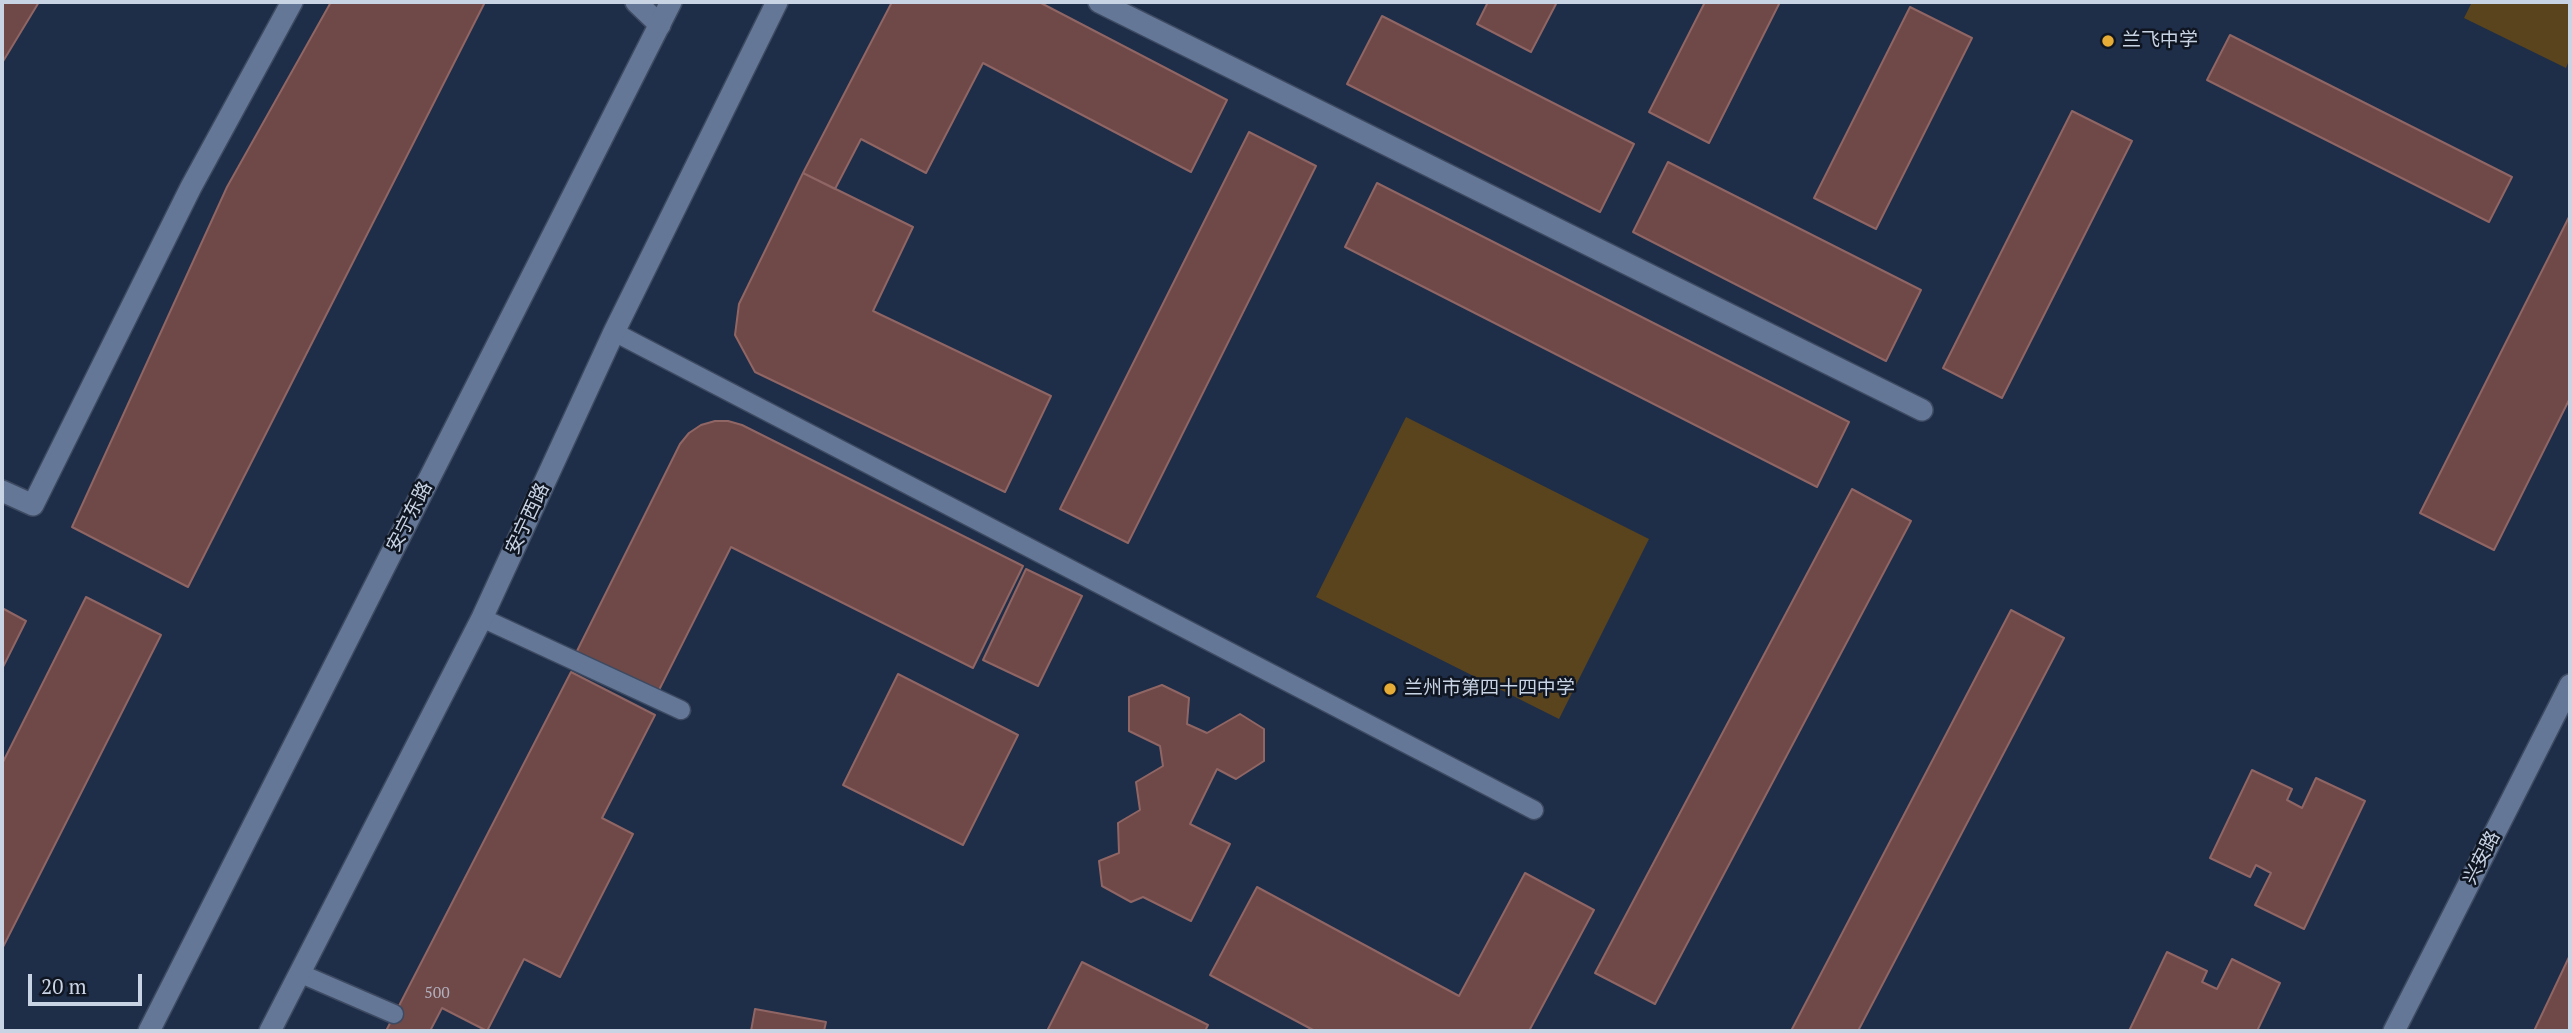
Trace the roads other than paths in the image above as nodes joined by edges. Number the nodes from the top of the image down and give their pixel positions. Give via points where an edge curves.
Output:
1 (292, 2) edge
2 (636, 2) edge
3 (671, 2) edge
4 (776, 2) edge
5 (1100, 2) edge
6 (660, 25) junction
7 (614, 332) junction
8 (1922, 410) dead end
9 (2, 491) edge
10 (482, 618) junction
11 (2570, 685) edge
12 (681, 710) dead end
13 (1534, 810) dead end
14 (299, 973) junction
15 (394, 1014) dead end
16 (149, 1031) edge
17 (270, 1031) edge
18 (2394, 1031) edge

1 - 9 main road via 191,187 33,505
2 - 6 main road
3 - 6 main road, 安宁东路
4 - 7 main road, 安宁西路
5 - 8 main road
6 - 16 main road, 安宁东路
7 - 10 main road, 安宁西路
7 - 13 lane
10 - 12 lane
10 - 14 main road, 安宁西路
11 - 18 main road, 兴安路
14 - 15 lane
14 - 17 main road, 安宁西路

